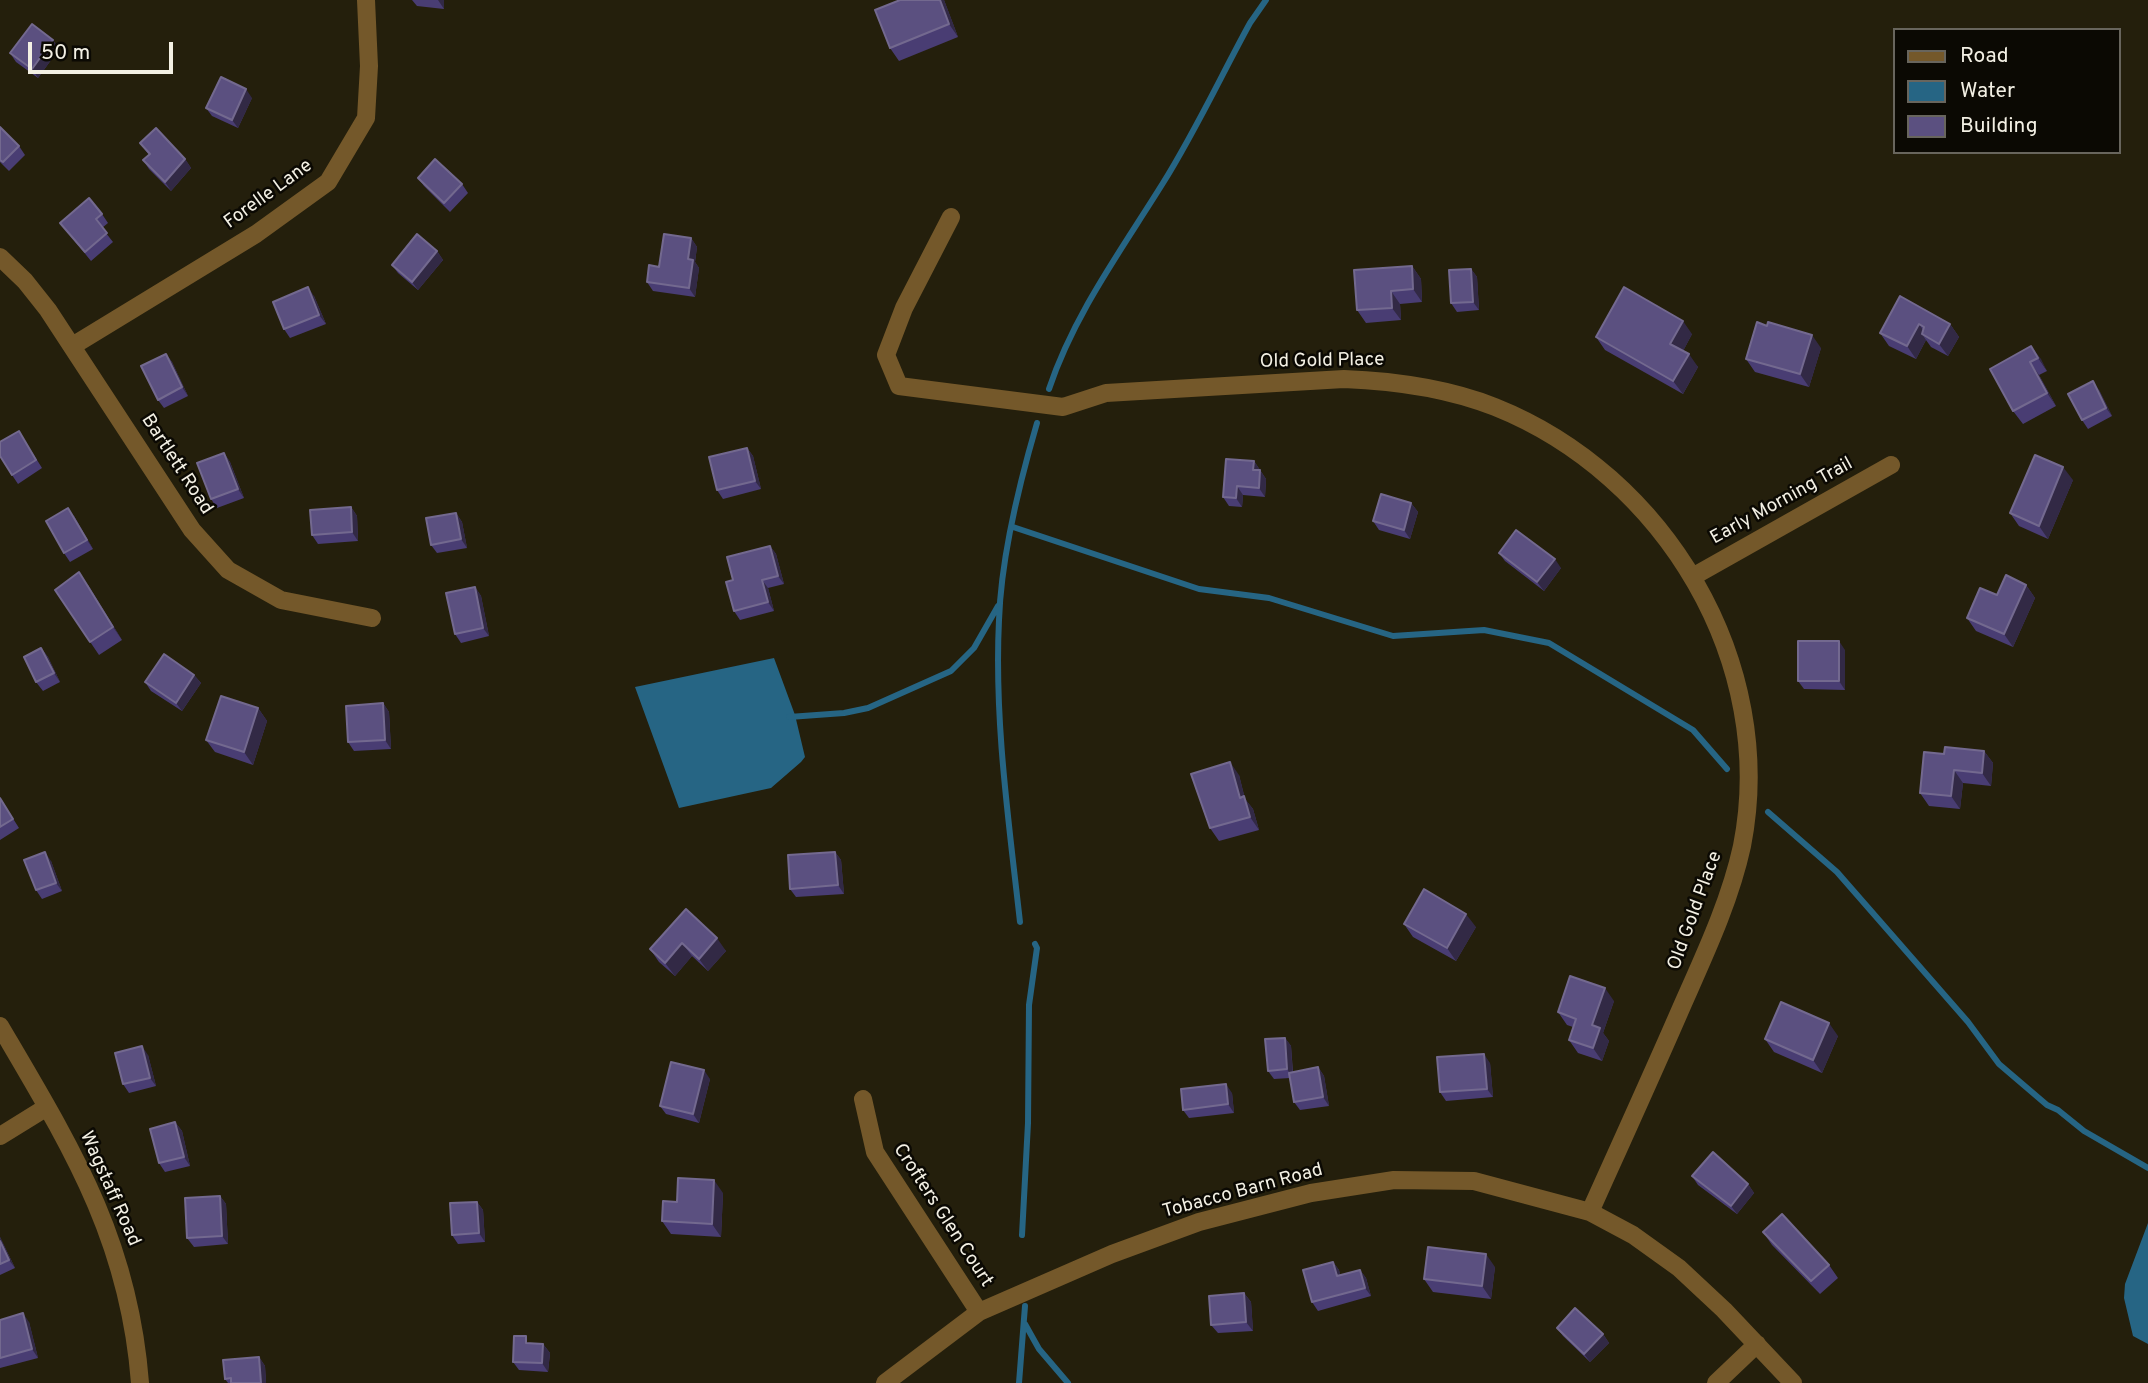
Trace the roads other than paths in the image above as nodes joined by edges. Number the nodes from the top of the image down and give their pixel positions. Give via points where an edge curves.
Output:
1 (366, 0) edge
2 (951, 217) dead end
3 (0, 257) edge
4 (74, 345) junction
5 (1891, 465) dead end
6 (1694, 576) junction
7 (372, 618) dead end
8 (0, 1026) edge
9 (863, 1099) dead end
10 (47, 1107) junction
11 (0, 1136) edge
12 (1590, 1212) junction
13 (979, 1312) junction
14 (1757, 1344) junction
15 (140, 1383) edge
16 (884, 1383) edge
17 (1716, 1383) edge
18 (1793, 1383) edge

1 - 4 street, Forelle Lane via 366,118 328,182 256,234
2 - 6 street, Old Gold Place via 904,308 886,355 899,386 1063,407 1107,393 1344,379 1451,393 1525,421 1594,465 1642,508
3 - 4 street, Bartlett Road via 26,281
4 - 7 street, Bartlett Road via 192,530 228,570 281,600
5 - 6 street, Early Morning Trail
6 - 12 street, Old Gold Place via 1734,675 1742,713 1747,753 1742,845 1711,941
8 - 10 street, Wagstaff Road
9 - 13 street, Crofters Glen Court via 875,1152
10 - 11 street
10 - 15 street, Wagstaff Road via 80,1166 120,1264
12 - 13 street, Tobacco Barn Road via 1474,1181 1394,1181 1311,1193 1186,1227
12 - 14 street, Tobacco Barn Road via 1679,1268
13 - 16 street, Tobacco Barn Road
14 - 17 street
14 - 18 street, Tobacco Barn Road

